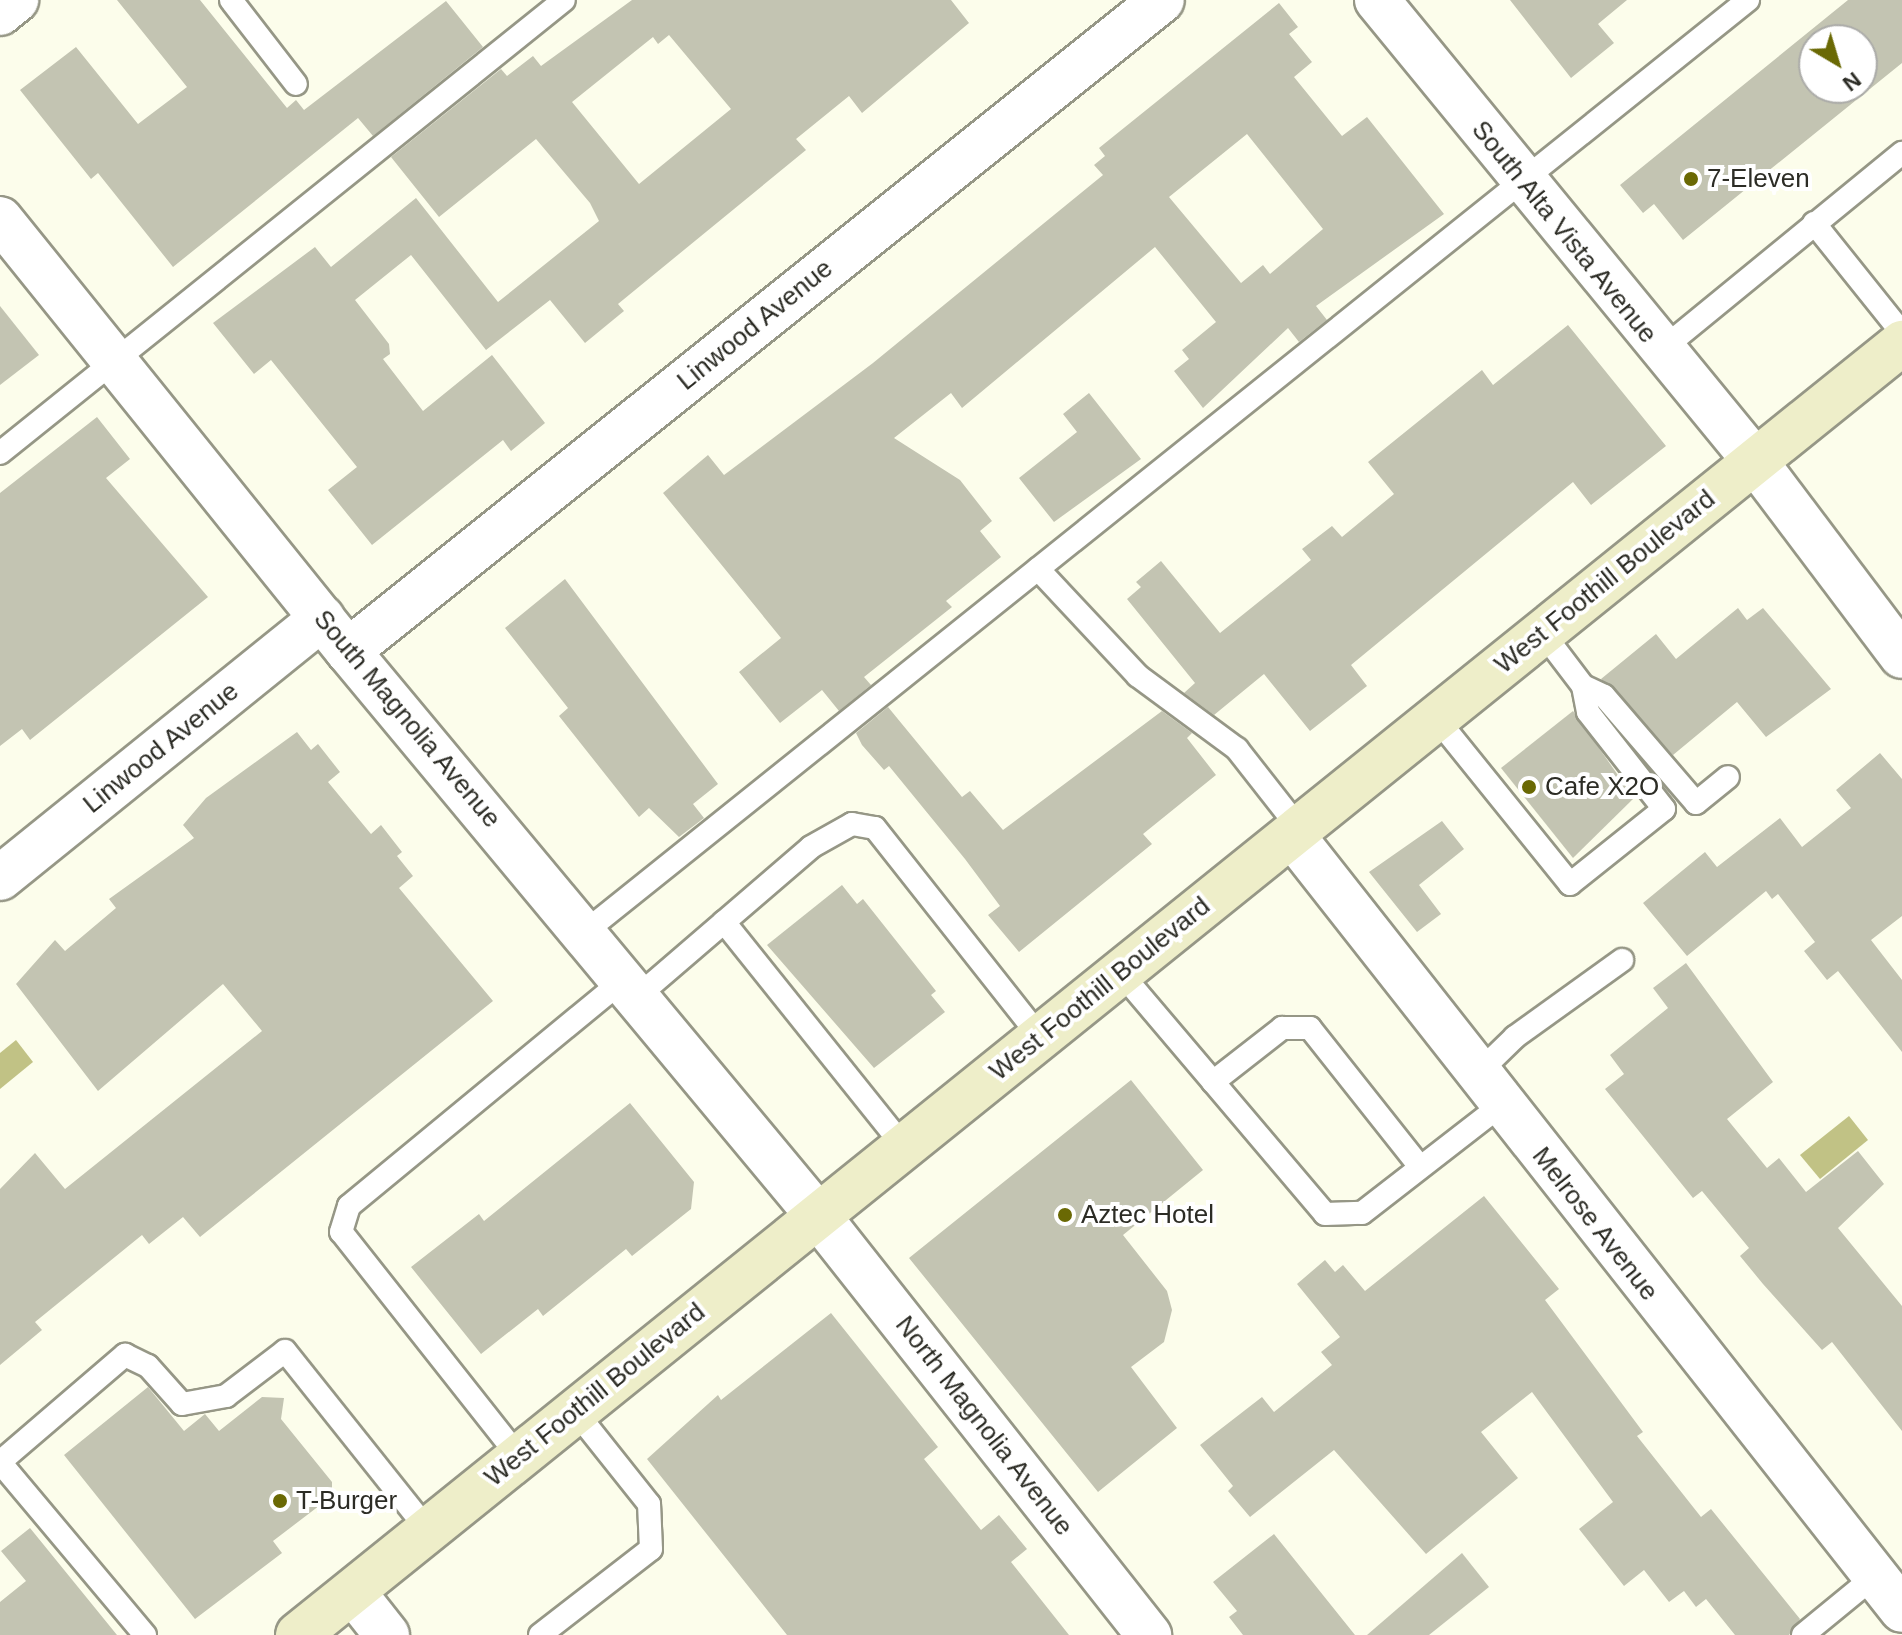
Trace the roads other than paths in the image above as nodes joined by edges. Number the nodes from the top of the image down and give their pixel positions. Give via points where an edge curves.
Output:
1 (16, 0) edge
2 (231, 0) edge
3 (564, 0) edge
4 (1162, 0) edge
5 (1377, 0) edge
6 (1748, 0) edge
7 (0, 13) edge
8 (296, 84) dead end
9 (1902, 153) edge
10 (1522, 182) junction
11 (0, 219) edge
12 (1814, 223) junction
13 (1902, 333) edge
14 (1902, 343) edge
15 (1660, 351) junction
16 (115, 362) junction
17 (0, 453) edge
18 (1755, 461) junction
19 (1038, 569) junction
20 (1542, 632) junction
21 (335, 634) junction
22 (1902, 656) edge
23 (1583, 686) junction
24 (1437, 719) junction
25 (1728, 777) dead end
26 (1295, 831) junction
27 (0, 878) edge
28 (724, 922) junction
29 (586, 931) junction
30 (1622, 960) dead end
31 (1120, 972) junction
32 (631, 987) junction
33 (1040, 1037) junction
34 (1213, 1082) junction
35 (1489, 1090) junction
36 (904, 1147) junction
37 (1420, 1167) junction
38 (819, 1217) junction
39 (575, 1411) junction
40 (519, 1457) junction
41 (428, 1530) junction
42 (1875, 1576) junction
43 (353, 1592) junction
44 (1902, 1610) edge
45 (145, 1635) edge
46 (298, 1635) edge
47 (387, 1635) edge
48 (540, 1635) edge
49 (1149, 1635) edge
50 (1803, 1635) edge

1 - 7 street
2 - 8 lane
3 - 16 lane
4 - 21 street, Linwood Avenue
5 - 10 street, South Alta Vista Avenue
6 - 10 lane
9 - 12 lane
10 - 15 street, South Alta Vista Avenue
10 - 19 lane
11 - 16 street, South Magnolia Avenue
12 - 13 lane
12 - 15 lane
14 - 18 main road, West Foothill Boulevard
15 - 18 street, South Alta Vista Avenue
16 - 17 lane
16 - 21 street, South Magnolia Avenue
18 - 20 main road, West Foothill Boulevard
18 - 22 street, South Alta Vista Avenue
19 - 26 lane via 1138,676 1237,749
19 - 29 lane
20 - 23 lane
20 - 24 main road, West Foothill Boulevard
21 - 27 street, Linwood Avenue
21 - 29 street, South Magnolia Avenue
23 - 24 lane via 1588,712 1664,809 1570,884
23 - 25 lane via 1604,696 1696,803
24 - 26 main road, West Foothill Boulevard
26 - 31 main road, West Foothill Boulevard
26 - 35 street, Melrose Avenue
28 - 32 lane
28 - 33 lane via 811,847 852,824 875,828
28 - 36 lane
29 - 32 street, South Magnolia Avenue
30 - 35 lane via 1515,1037
31 - 33 main road, West Foothill Boulevard
31 - 34 lane
32 - 38 street, South Magnolia Avenue
32 - 40 lane via 349,1206 341,1232
33 - 36 main road, West Foothill Boulevard
34 - 37 lane via 1325,1214 1362,1213
34 - 37 lane via 1282,1028 1310,1028
35 - 37 lane
35 - 42 street, Melrose Avenue
36 - 38 main road, West Foothill Boulevard
38 - 39 main road, West Foothill Boulevard
38 - 49 street, North Magnolia Avenue
39 - 40 main road, West Foothill Boulevard
39 - 48 lane via 649,1504 651,1549
40 - 41 main road, West Foothill Boulevard
41 - 43 main road, West Foothill Boulevard
41 - 45 lane via 285,1351 226,1396 182,1404 148,1366 125,1355 0,1462
42 - 44 street, Melrose Avenue
42 - 50 lane
43 - 46 main road, West Foothill Boulevard
43 - 47 street

